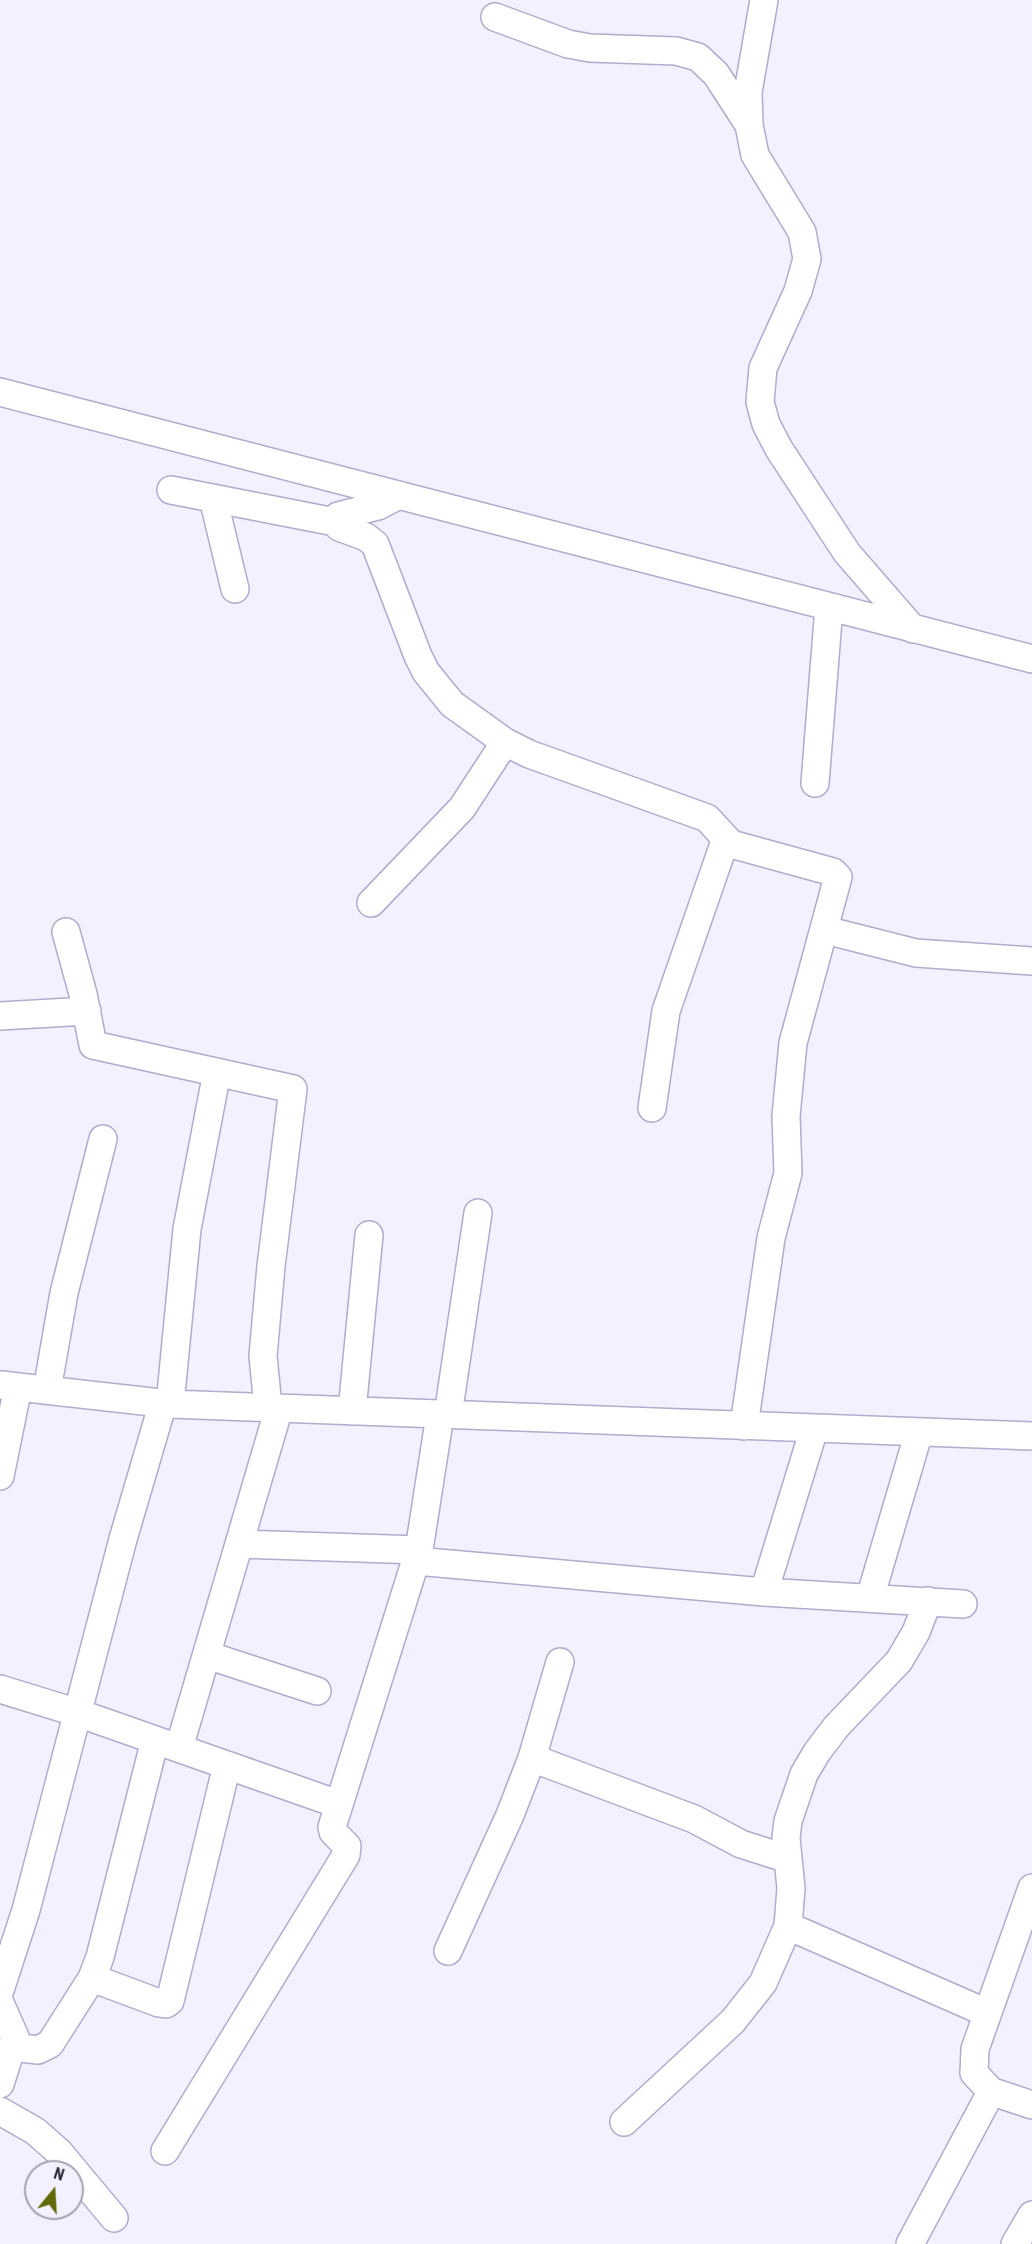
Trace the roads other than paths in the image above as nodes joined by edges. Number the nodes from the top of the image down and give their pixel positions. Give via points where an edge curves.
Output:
1 (764, 0) edge
2 (495, 16) dead end
3 (749, 125) junction
4 (0, 392) edge
5 (171, 490) dead end
6 (399, 495) junction
7 (213, 498) junction
8 (335, 522) junction
9 (235, 589) dead end
10 (829, 607) junction
11 (913, 629) junction
12 (1032, 659) edge
13 (505, 742) junction
14 (815, 783) dead end
15 (725, 841) junction
16 (371, 903) dead end
17 (825, 930) junction
18 (66, 932) dead end
19 (1032, 961) edge
20 (87, 1011) junction
21 (0, 1016) edge
22 (217, 1072) junction
23 (652, 1108) dead end
24 (103, 1139) dead end
25 (478, 1213) dead end
26 (369, 1234) dead end
27 (9, 1386) edge
28 (47, 1390) junction
29 (167, 1403) junction
30 (274, 1408) junction
31 (352, 1411) junction
32 (444, 1415) junction
33 (744, 1426) junction
34 (814, 1429) junction
35 (919, 1432) junction
36 (1032, 1436) edge
37 (0, 1476) edge
38 (240, 1544) junction
39 (418, 1556) junction
40 (764, 1592) junction
41 (870, 1598) junction
42 (928, 1601) junction
43 (963, 1604) dead end
44 (207, 1655) junction
45 (560, 1662) dead end
46 (0, 1689) edge
47 (316, 1691) dead end
48 (78, 1713) junction
49 (167, 1744) junction
50 (532, 1758) junction
51 (227, 1765) junction
52 (338, 1804) junction
53 (788, 1859) junction
54 (1032, 1888) edge
55 (788, 1926) junction
56 (448, 1951) dead end
57 (92, 1978) junction
58 (0, 1990) edge
59 (0, 2003) edge
60 (987, 2013) junction
61 (13, 2047) junction
62 (0, 2084) edge
63 (990, 2091) junction
64 (1032, 2105) edge
65 (0, 2111) edge
66 (624, 2122) dead end
67 (165, 2151) dead end
68 (1032, 2215) edge
69 (114, 2218) dead end
70 (910, 2244) edge
71 (1015, 2244) edge

1 - 3 street via 748,92
2 - 3 street via 568,44 676,51 698,57 716,74
3 - 11 street via 755,155 797,220 806,245 804,274 763,368 760,402 766,424 847,553
4 - 6 street
5 - 7 street
6 - 8 street via 378,506 338,516
6 - 10 street
7 - 8 street
7 - 9 street
8 - 13 street via 375,544 418,656 435,685 452,704
10 - 11 street
10 - 14 street
11 - 12 street
13 - 15 street via 569,770 707,818
13 - 16 street via 462,807
15 - 17 street via 836,874 838,881
15 - 23 street via 666,1011
17 - 19 street via 916,953
17 - 33 street via 793,1043 786,1116 788,1173 771,1238
18 - 20 street
20 - 21 street
20 - 22 street via 90,1036 97,1048
22 - 29 street via 188,1229
22 - 30 street via 294,1091 263,1356
24 - 28 street via 64,1293
25 - 32 street
26 - 31 street
27 - 28 street
27 - 37 street
28 - 29 street
29 - 30 street
29 - 48 street via 123,1539
30 - 31 street
30 - 38 street
31 - 32 street
32 - 33 street
32 - 39 street
33 - 34 street
34 - 35 street
34 - 40 street
35 - 36 street
35 - 41 street
38 - 39 street
38 - 44 street
39 - 40 street
39 - 52 street
40 - 41 street
41 - 42 street
42 - 43 street
42 - 53 street via 899,1661 836,1727 804,1774 788,1821
44 - 47 street
44 - 49 street
45 - 50 street
46 - 48 street
48 - 49 street
48 - 58 street via 26,1910
49 - 51 street
49 - 57 street
50 - 53 street via 694,1820 741,1844
50 - 56 street
51 - 52 street
51 - 57 street via 170,2001 159,2003
52 - 67 street via 332,1830 347,1846 343,1861
53 - 55 street
54 - 60 street
55 - 60 street
55 - 66 street via 763,1983 747,2006
57 - 61 street via 50,2044 38,2050
59 - 61 street via 14,2032
60 - 63 street via 973,2064 975,2076
61 - 62 street
63 - 64 street
63 - 70 street
65 - 69 street via 35,2131 59,2152
68 - 71 street

